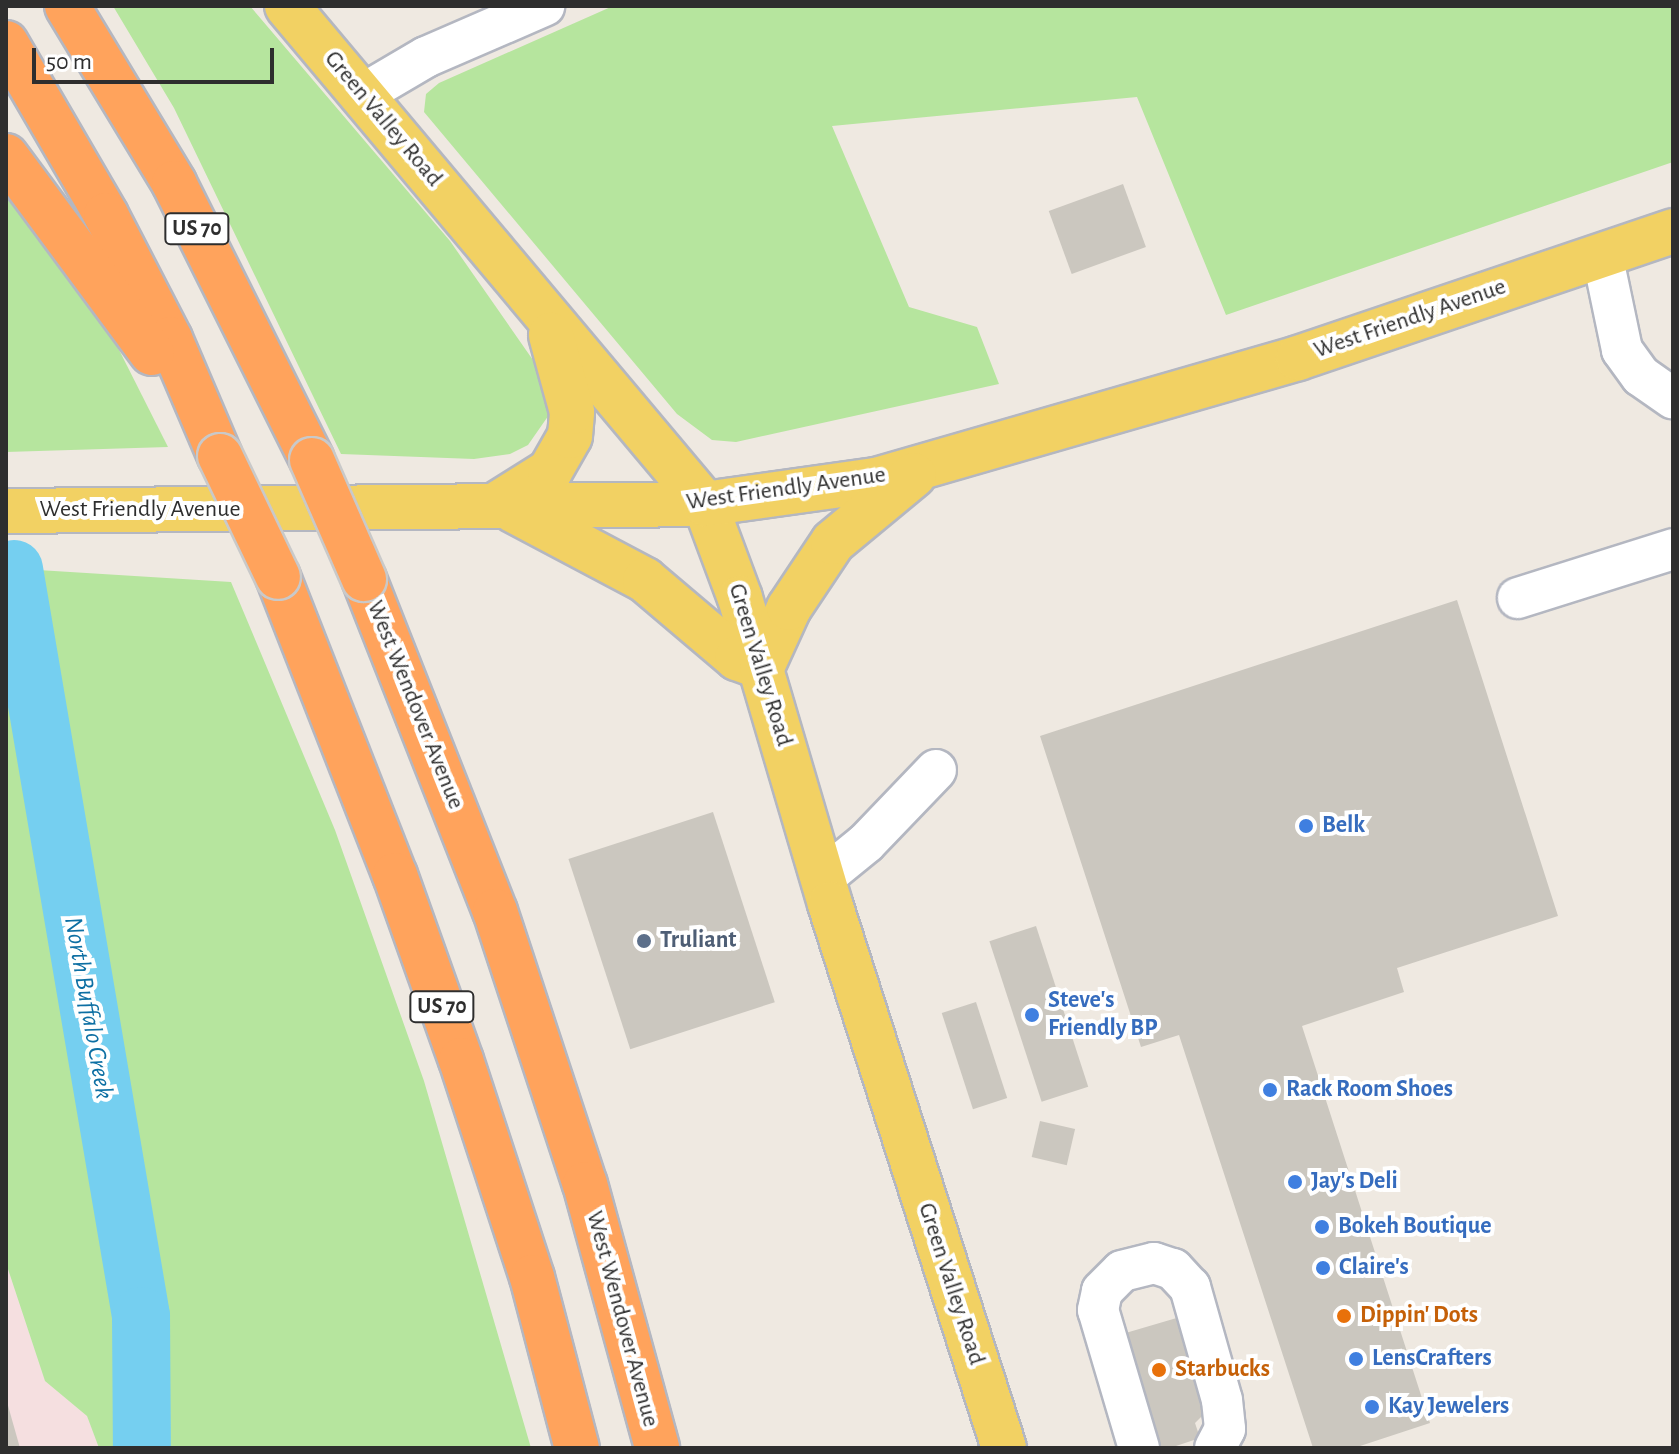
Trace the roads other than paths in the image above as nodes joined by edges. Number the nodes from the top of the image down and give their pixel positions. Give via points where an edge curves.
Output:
1 (67, 6) edge
2 (287, 6) edge
3 (544, 6) edge
4 (6, 43) edge
5 (363, 94) junction
6 (6, 156) edge
7 (1673, 231) edge
8 (1602, 254) junction
9 (545, 313) junction
10 (1673, 398) edge
11 (215, 445) junction
12 (929, 465) junction
13 (705, 504) junction
14 (500, 507) junction
15 (6, 511) edge
16 (1673, 549) edge
17 (1518, 598) dead end
18 (762, 667) junction
19 (936, 770) dead end
20 (823, 878) junction
21 (577, 1448) edge
22 (657, 1448) edge
23 (1004, 1448) edge
24 (1139, 1448) edge
25 (1215, 1448) edge

1 - 22 highway, West Wendover Avenue / US 70, bridge via 174,183 312,460 364,579 495,911 585,1184
2 - 5 main road, Green Valley Road
3 - 5 street via 426,57
4 - 11 highway, US 70 via 106,215 170,339
5 - 9 main road, Green Valley Road
6 - 11 highway via 75,243
7 - 8 main road, West Friendly Avenue
8 - 10 street via 1622,350 1641,376
8 - 12 main road, West Friendly Avenue via 1298,358
9 - 13 main road, Green Valley Road
9 - 14 main road via 572,412 570,436 550,471
11 - 21 highway, US 70, bridge via 278,577 395,875 532,1277
12 - 13 main road, West Friendly Avenue via 876,480
12 - 18 main road via 833,542 789,608
13 - 14 main road, West Friendly Avenue
13 - 18 main road, Green Valley Road
14 - 15 main road, West Friendly Avenue
14 - 18 main road via 645,580 737,658
16 - 17 street
18 - 20 main road, Green Valley Road
19 - 20 street via 866,843
20 - 23 main road, Green Valley Road
24 - 25 street via 1098,1310 1102,1291 1122,1271 1154,1263 1173,1269 1190,1287 1222,1400 1225,1429

